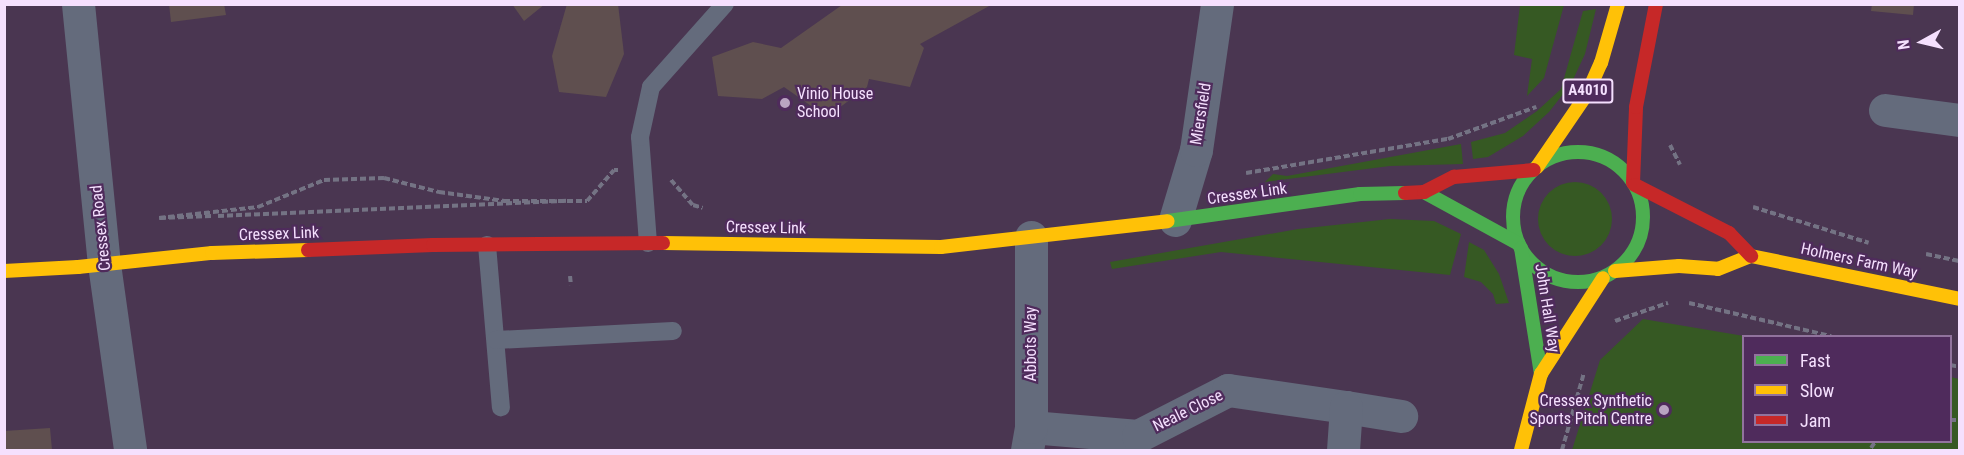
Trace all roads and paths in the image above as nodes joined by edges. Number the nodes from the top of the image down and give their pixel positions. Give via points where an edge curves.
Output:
1 (78, 4) edge
2 (725, 4) edge
3 (1217, 4) edge
4 (1618, 4) edge
5 (1656, 4) edge
6 (1540, 105) dead end
7 (1885, 110) dead end
8 (1959, 120) edge
9 (1668, 143) dead end
10 (1535, 168) junction
11 (1686, 170) dead end
12 (642, 174) junction
13 (1242, 174) dead end
14 (1634, 184) junction
15 (1424, 192) junction
16 (568, 201) junction
17 (1747, 205) dead end
18 (704, 208) dead end
19 (1175, 220) junction
20 (1031, 237) junction
21 (648, 243) junction
22 (1873, 244) dead end
23 (487, 245) junction
24 (1520, 246) junction
25 (1916, 252) dead end
26 (1751, 256) junction
27 (1959, 261) edge
28 (104, 264) junction
29 (4, 271) edge
30 (1609, 275) junction
31 (1959, 299) edge
32 (1675, 300) dead end
33 (1686, 303) dead end
34 (1608, 323) dead end
35 (673, 331) dead end
36 (1827, 335) edge
37 (496, 340) junction
38 (1584, 372) dead end
39 (1541, 374) junction
40 (501, 407) dead end
41 (1346, 407) junction
42 (1401, 416) dead end
43 (1029, 439) edge
44 (1874, 443) edge
45 (1871, 448) dead end
46 (130, 450) edge
47 (1342, 450) edge
48 (1521, 450) edge
49 (1562, 450) edge

1 - 28 street, Cressex Road
2 - 12 lane via 651,87 639,137
3 - 19 street, Miersfield via 1196,150
4 - 10 main road, A4010 via 1601,63 1587,94
5 - 14 main road, A4010 via 1636,107
6 - 13 path via 1448,139
7 - 8 street
9 - 11 path via 1677,162
10 - 14 main road via 1556,156 1578,152 1600,156 1619,166
10 - 15 main road, Cressex Link via 1454,177
10 - 24 main road, A4010 via 1521,186 1515,205 1514,225
12 - 16 path via 614,170 587,201
12 - 18 path via 667,176 693,205
12 - 21 lane
14 - 26 main road via 1729,233
14 - 30 main road, A4010 via 1642,202 1639,241 1629,258
15 - 19 main road, Cressex Link via 1360,194
15 - 24 main road
16 - 16 path via 194,217 159,219 258,207 324,180 384,178 439,192 504,201
17 - 22 path
19 - 20 main road, Cressex Link
20 - 21 main road, Cressex Link via 941,247
20 - 43 street, Abbots Way
21 - 23 main road, Cressex Link
23 - 28 main road, Cressex Link via 212,253
23 - 37 lane
24 - 30 main road via 1532,263 1565,281 1584,282
24 - 39 main road, John Hall Way / A4010
25 - 27 path
26 - 30 main road via 1718,269 1670,267
26 - 31 main road, Holmers Farm Way
28 - 29 main road, Cressex Link
28 - 46 street, Cressex Road
30 - 39 main road, John Hall Way / A4010
32 - 34 path
33 - 36 path
35 - 37 lane
37 - 40 lane
38 - 49 path
39 - 48 main road, John Hall Way / A4010
41 - 42 street, Neale Close
41 - 43 street, Neale Close via 1228,390 1138,436
41 - 47 street
44 - 45 path

